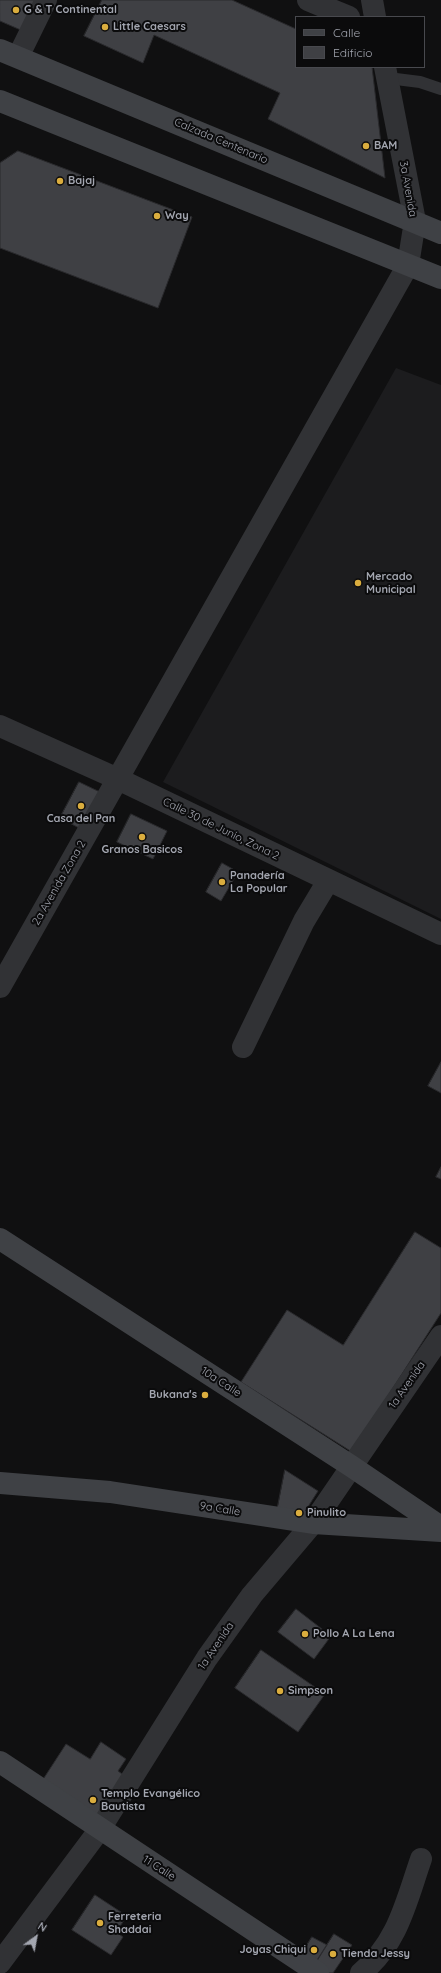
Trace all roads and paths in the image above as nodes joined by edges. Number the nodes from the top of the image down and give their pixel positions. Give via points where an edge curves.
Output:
1 (46, 0) edge
2 (308, 0) edge
3 (372, 0) edge
4 (347, 16) edge
5 (375, 16) edge
6 (9, 54) edge
7 (386, 73) edge
8 (441, 89) edge
9 (0, 102) edge
10 (415, 221) junction
11 (441, 232) edge
12 (408, 265) junction
13 (441, 278) edge
14 (0, 726) edge
15 (118, 779) junction
16 (328, 881) junction
17 (441, 934) edge
18 (0, 987) edge
19 (243, 1047) dead end
20 (0, 1239) edge
21 (441, 1336) edge
22 (351, 1466) junction
23 (0, 1484) edge
24 (313, 1523) junction
25 (441, 1527) edge
26 (441, 1530) edge
27 (0, 1762) edge
28 (100, 1829) junction
29 (421, 1859) dead end
30 (0, 1964) edge
31 (318, 1973) edge
32 (361, 1973) edge

1 - 6 street
2 - 4 street
3 - 5 street
6 - 10 street, Calzada Centenario
7 - 8 lane
7 - 10 street, 3a Avenida
9 - 12 street
10 - 11 street, Calzada Centenario
10 - 12 street, 3a Avenida
12 - 13 street
12 - 15 street, 2a Avenida Zona 2
14 - 15 street, Calle 30 de Junio, Zona 2
15 - 16 street, Calle 30 de Junio, Zona 2
15 - 18 street, 2a Avenida Zona 2
16 - 17 street, Calle 30 de Junio, Zona 2
16 - 19 street via 304,921
20 - 22 street, 10a Calle
21 - 22 street, 1a Avenida
22 - 24 street, 1a Avenida
22 - 25 street, 10a Calle
23 - 24 street, 9a Calle via 110,1492
24 - 26 street, 9a Calle
24 - 28 street, 1a Avenida via 252,1595 212,1652
27 - 28 street, 11 Calle
28 - 30 street, 1a Avenida
28 - 31 street, 11 Calle
29 - 32 street via 389,1944

